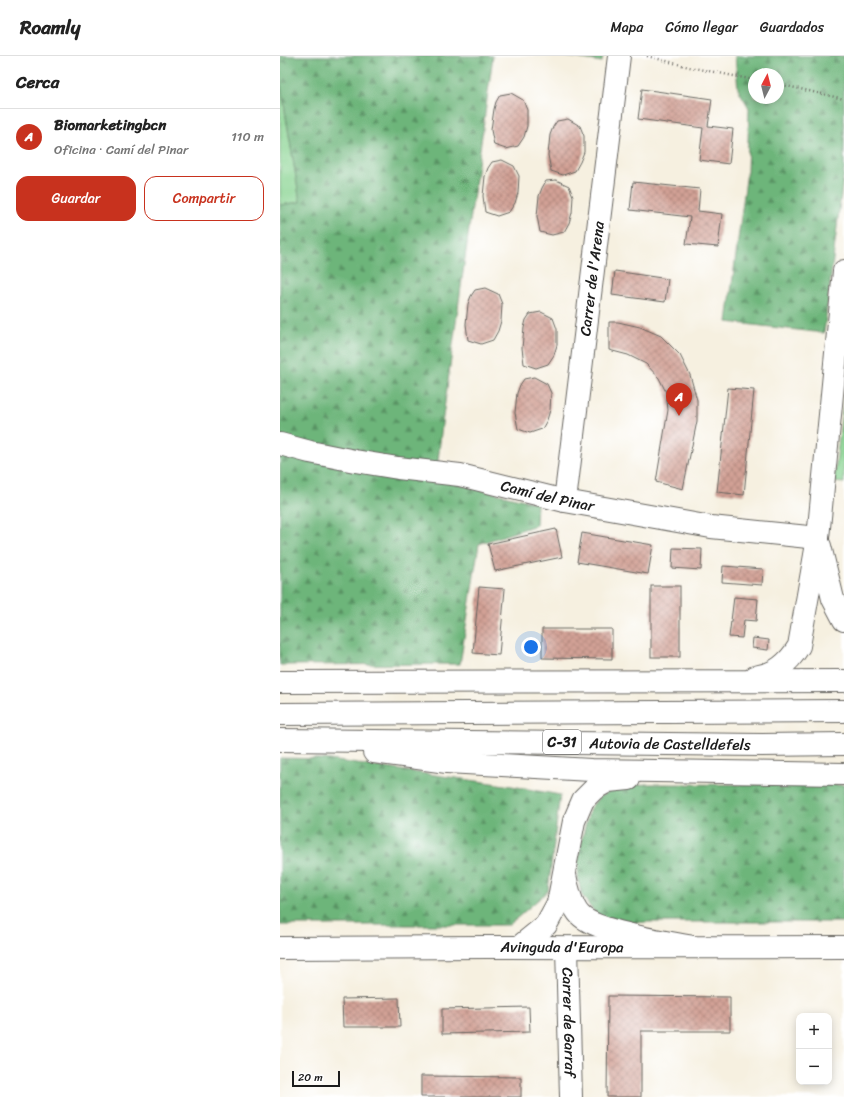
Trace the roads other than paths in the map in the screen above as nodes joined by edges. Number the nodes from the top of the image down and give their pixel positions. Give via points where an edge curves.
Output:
1 (619, 56) edge
2 (844, 270) edge
3 (280, 444) edge
4 (565, 501) junction
5 (818, 538) junction
6 (844, 620) edge
7 (718, 681) junction
8 (280, 682) edge
9 (844, 682) edge
10 (844, 711) edge
11 (280, 714) edge
12 (281, 740) edge
13 (844, 744) edge
14 (710, 772) junction
15 (844, 774) edge
16 (564, 874) junction
17 (519, 947) junction
18 (844, 947) edge
19 (280, 948) edge
20 (567, 948) junction
21 (692, 948) junction
22 (571, 1097) edge

1 - 4 main road, Carrer de l'Arena
2 - 5 main road
3 - 4 main road, Camí del Pinar via 362,463 460,474
4 - 5 main road, Camí del Pinar via 711,527
5 - 6 main road via 833,599
5 - 7 main road via 799,646 794,655 777,670 766,675
7 - 8 main road
7 - 9 main road
10 - 11 main road, Autovia de Castelldefels / C-31
12 - 13 main road, Autovia de Castelldefels / C-31
12 - 14 main road via 447,762 591,770
14 - 15 main road
14 - 16 main road via 608,781 594,789 583,800 574,821
16 - 17 main road via 558,904 546,925
16 - 21 main road via 570,895 580,915 595,925
17 - 19 main road, Avinguda d'Europa
17 - 20 main road, Avinguda d'Europa
18 - 21 main road, Avinguda d'Europa
20 - 21 main road, Avinguda d'Europa
20 - 22 main road, Carrer de Garraf

